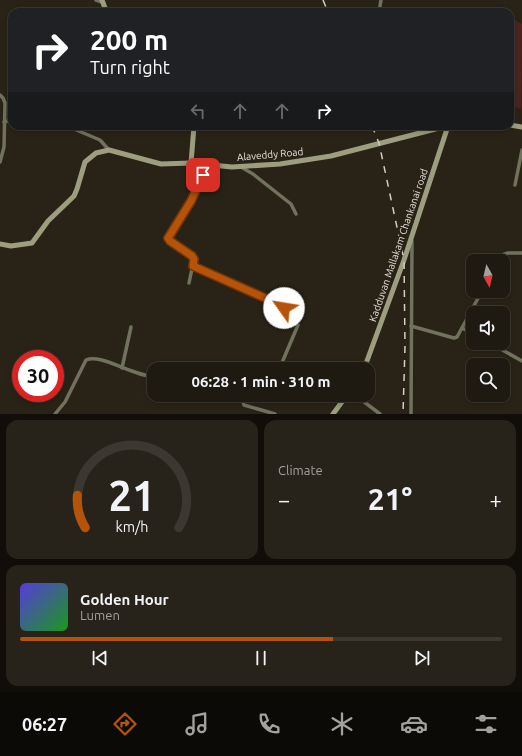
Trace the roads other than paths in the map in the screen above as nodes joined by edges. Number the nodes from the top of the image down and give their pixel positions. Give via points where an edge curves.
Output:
1 (96, 0) edge
2 (102, 1) edge
3 (0, 95) edge
4 (8, 121) edge
5 (4, 122) junction
6 (76, 130) edge
7 (194, 130) edge
8 (431, 130) edge
9 (446, 130) edge
10 (109, 150) junction
11 (522, 150) edge
12 (0, 162) edge
13 (191, 163) junction
14 (208, 164) junction
15 (241, 167) junction
16 (515, 185) dead end
17 (296, 214) dead end
18 (412, 238) junction
19 (0, 244) edge
20 (522, 253) edge
21 (505, 254) edge
22 (193, 266) junction
23 (189, 283) dead end
24 (478, 298) edge
25 (411, 326) junction
26 (131, 327) dead end
27 (462, 328) junction
28 (466, 330) edge
29 (502, 350) edge
30 (522, 361) edge
31 (282, 362) edge
32 (367, 362) edge
33 (122, 368) junction
34 (147, 375) edge
35 (243, 402) edge
36 (342, 402) edge
37 (364, 402) edge
38 (55, 414) edge
39 (275, 414) edge
40 (333, 414) edge
41 (380, 414) edge
42 (411, 414) edge

1 - 2 street
3 - 5 street via 5,103
4 - 5 street
5 - 12 street via 4,147
6 - 10 street via 100,140
7 - 13 street
8 - 15 street, Alaveddy Road via 330,156
9 - 18 street, Kadduvan Mallakam Chankanai road
10 - 13 street, Alaveddy Road via 161,164
10 - 19 street via 96,153 85,162 74,196 48,221 32,243 11,246
11 - 16 street
13 - 14 street, Alaveddy Road
14 - 15 street, Alaveddy Road
14 - 22 street via 191,201 168,238 192,256
15 - 17 street via 291,204
18 - 25 street
18 - 32 street, Kadduvan Mallakam Chankanai road
20 - 21 street
22 - 23 street
22 - 31 street via 283,306 283,319 298,325
24 - 27 street
25 - 27 street via 454,338 457,338
25 - 42 street
26 - 33 street
27 - 28 street
29 - 30 street
33 - 34 street
33 - 38 street via 100,360 86,360 65,402
35 - 39 street via 244,405
36 - 40 street
37 - 41 street

